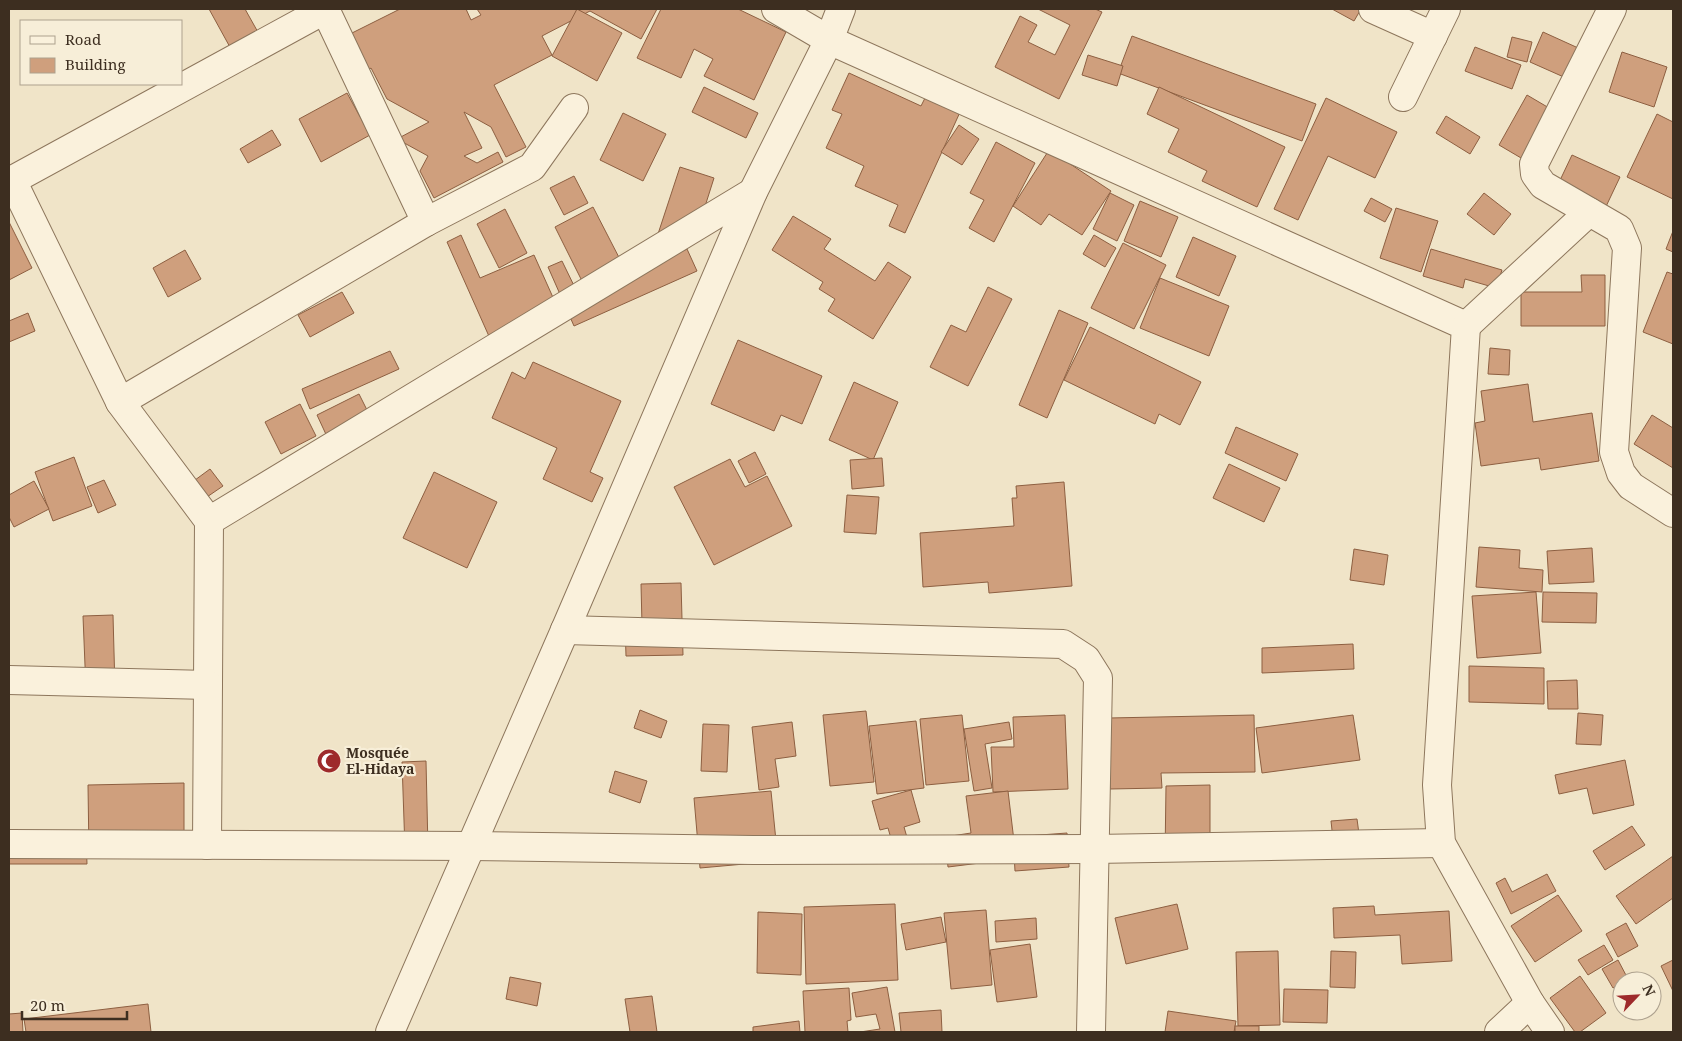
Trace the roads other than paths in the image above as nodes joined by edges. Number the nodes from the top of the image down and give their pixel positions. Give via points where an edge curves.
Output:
1 (326, 9) edge
2 (776, 9) edge
3 (841, 9) edge
4 (1372, 9) edge
5 (1446, 9) edge
6 (1612, 9) edge
7 (1432, 36) junction
8 (830, 40) junction
9 (1403, 97) dead end
10 (574, 108) dead end
11 (10, 181) edge
12 (753, 192) junction
13 (1589, 212) junction
14 (426, 222) junction
15 (1466, 326) junction
16 (120, 402) junction
17 (1673, 513) edge
18 (209, 522) junction
19 (565, 630) junction
20 (9, 680) edge
21 (208, 685) junction
22 (1441, 843) junction
23 (9, 844) edge
24 (207, 845) junction
25 (471, 846) junction
26 (1094, 849) junction
27 (1530, 1003) junction
28 (390, 1032) edge
29 (1091, 1032) edge
30 (1499, 1032) edge
31 (1550, 1032) edge

1 - 11 street
1 - 14 street
2 - 8 street
3 - 8 street
4 - 7 street
5 - 7 street
6 - 13 street via 1534,164 1535,174 1543,185
7 - 9 street
8 - 12 street
8 - 15 street
10 - 14 street via 532,167
11 - 16 street
12 - 18 street
12 - 19 street
13 - 15 street
13 - 17 street via 1619,229 1627,248 1614,452 1621,473 1631,486
14 - 16 street
15 - 22 street via 1437,785
16 - 18 street
18 - 21 street
19 - 25 street
19 - 26 street via 1063,644 1086,659 1098,678
20 - 21 street
21 - 24 street
22 - 26 street
22 - 27 street
23 - 24 street
24 - 25 street
25 - 26 street via 753,850
25 - 28 street
26 - 29 street
27 - 30 street
27 - 31 street

